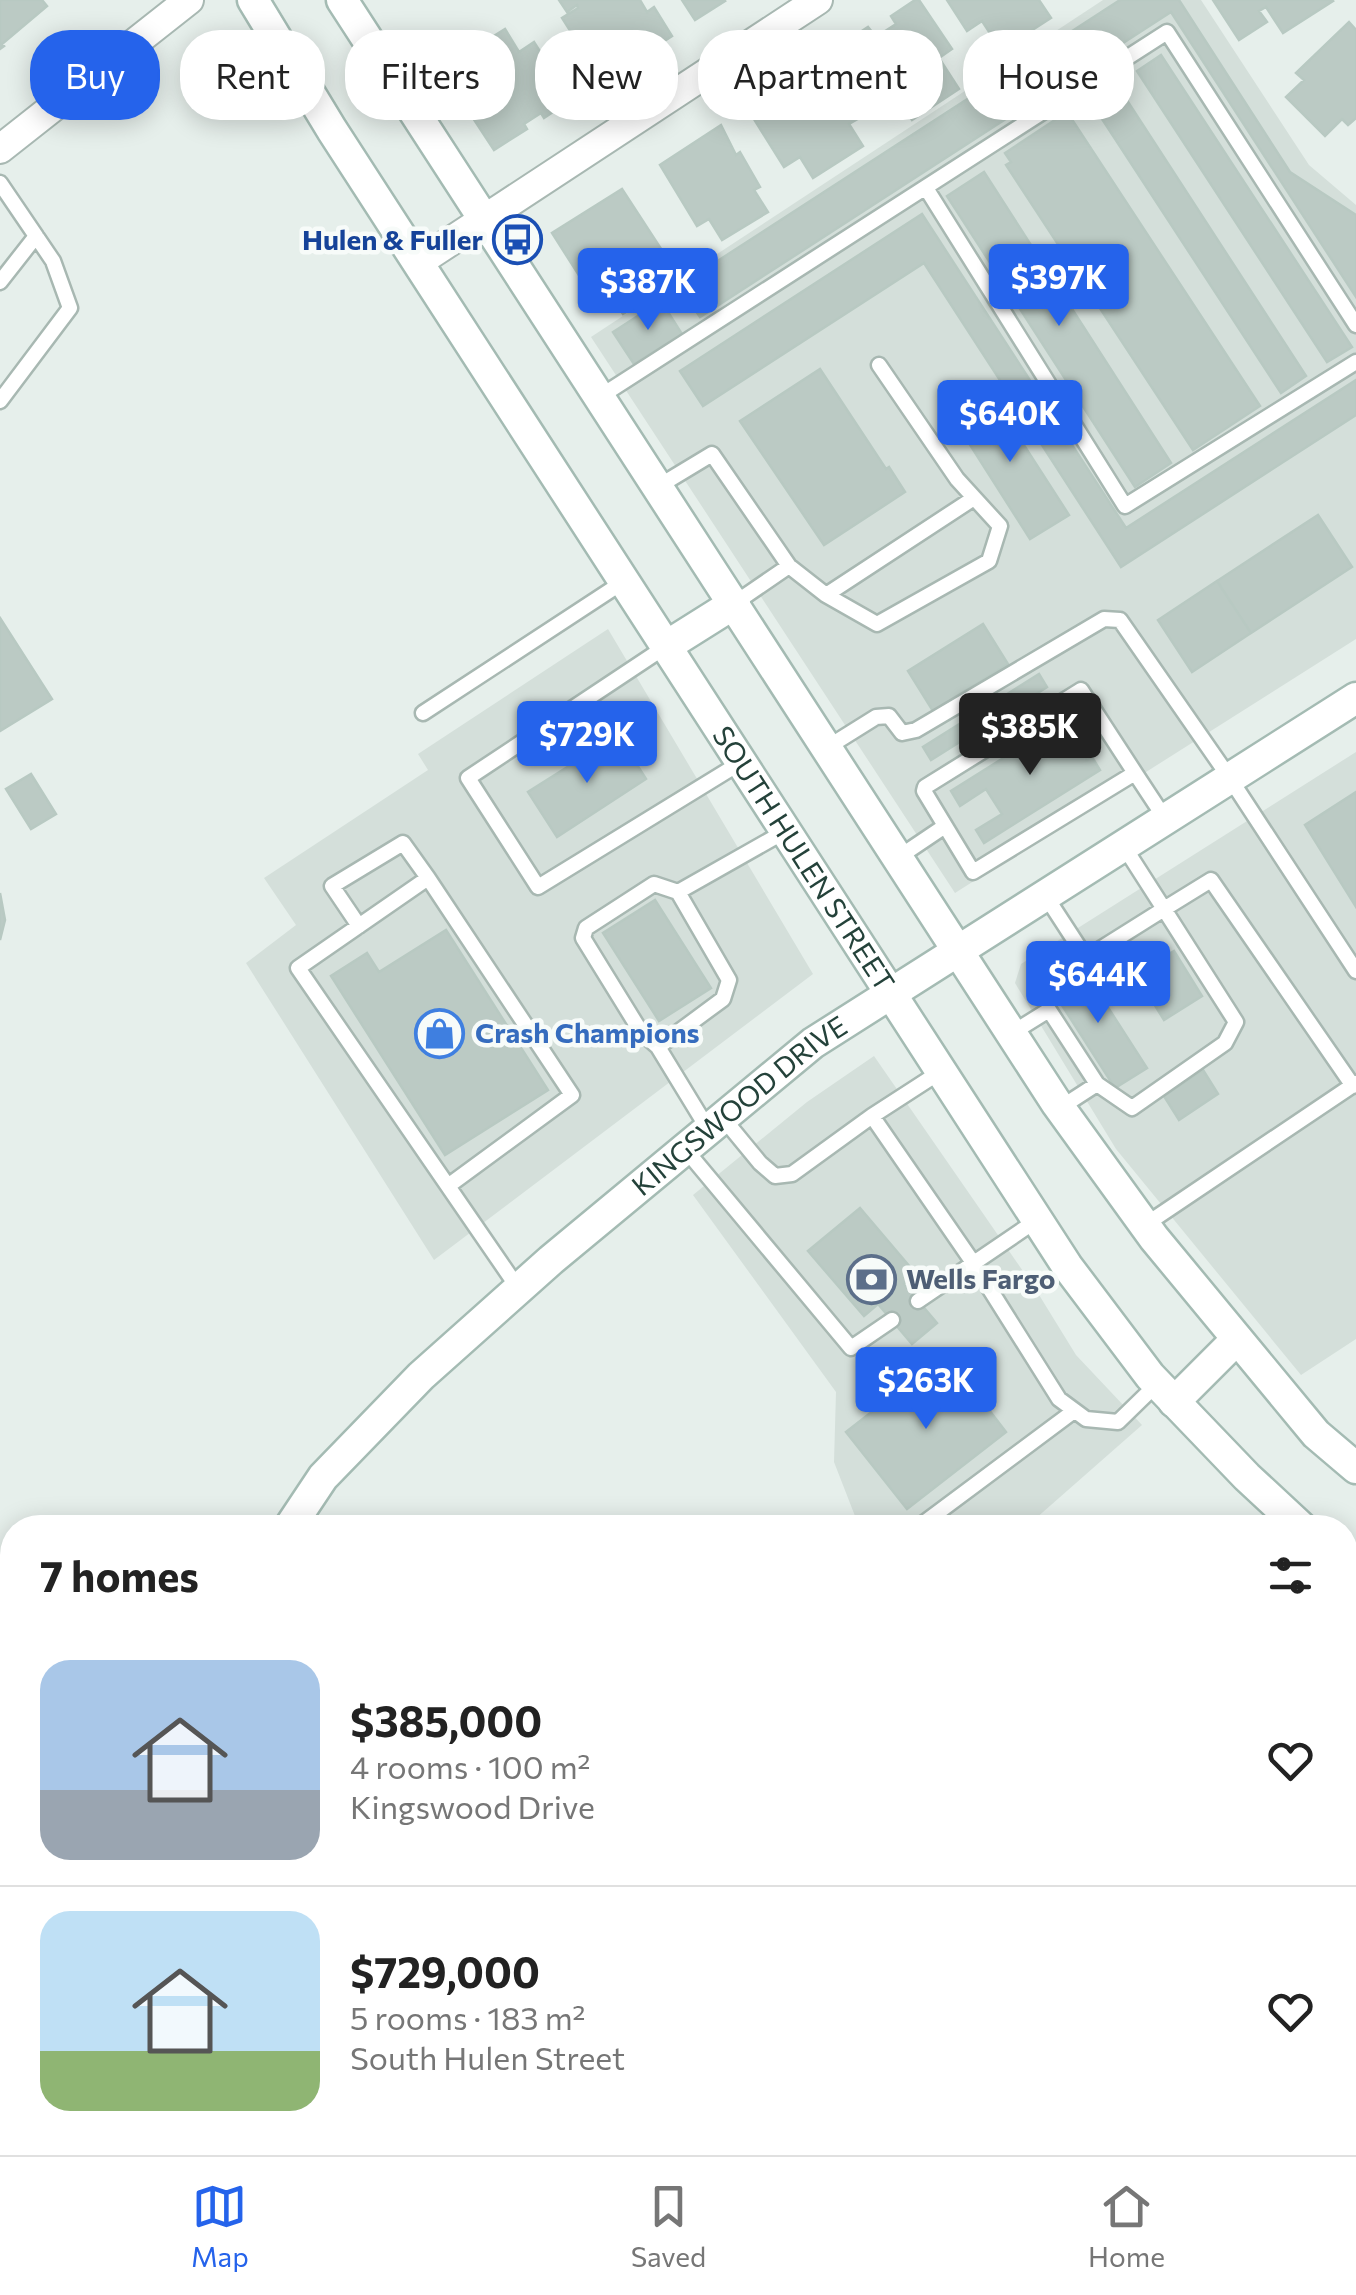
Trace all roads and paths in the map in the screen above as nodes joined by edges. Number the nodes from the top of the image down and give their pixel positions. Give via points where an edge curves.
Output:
1 (189, 0) edge
2 (253, 0) edge
3 (342, 0) edge
4 (818, 0) edge
5 (0, 148) edge
6 (0, 184) edge
7 (926, 188) junction
8 (485, 218) junction
9 (36, 236) junction
10 (419, 262) junction
11 (0, 282) edge
12 (1356, 325) edge
13 (1356, 362) edge
14 (880, 364) dead end
15 (601, 396) junction
16 (0, 402) edge
17 (659, 486) junction
18 (974, 498) junction
19 (789, 566) junction
20 (623, 582) junction
21 (826, 594) junction
22 (735, 603) junction
23 (666, 648) junction
24 (1356, 698) edge
25 (423, 714) dead end
26 (828, 746) junction
27 (740, 763) junction
28 (1135, 773) junction
29 (1229, 777) junction
30 (1164, 818) junction
31 (946, 826) junction
32 (784, 832) junction
33 (1122, 843) junction
34 (898, 857) junction
35 (428, 878) junction
36 (678, 892) junction
37 (1045, 894) junction
38 (1164, 909) junction
39 (359, 926) junction
40 (958, 950) junction
41 (1356, 972) edge
42 (889, 994) junction
43 (1012, 1033) junction
44 (658, 1047) junction
45 (940, 1072) junction
46 (1097, 1084) junction
47 (1354, 1084) edge
48 (1060, 1108) junction
49 (872, 1116) junction
50 (705, 1132) junction
51 (448, 1186) junction
52 (1037, 1220) junction
53 (1144, 1225) junction
54 (974, 1264) junction
55 (518, 1289) junction
56 (918, 1302) dead end
57 (892, 1320) dead end
58 (1237, 1339) junction
59 (1165, 1393) junction
60 (1074, 1411) junction
61 (1356, 1468) edge
62 (297, 1515) edge
63 (935, 1515) edge
64 (1288, 1515) edge

1 - 5 street
2 - 10 main road, SOUTH HULEN STREET
3 - 8 main road
4 - 8 street
6 - 9 lane
7 - 12 lane via 1167,32
7 - 13 lane via 1124,506
7 - 15 lane
8 - 10 street
8 - 15 main road
9 - 11 lane
9 - 16 lane via 70,308
10 - 20 main road, SOUTH HULEN STREET
14 - 18 lane
15 - 17 main road
17 - 19 lane via 712,454
17 - 22 main road
18 - 21 lane
18 - 21 lane via 1000,526 989,561 877,624
19 - 21 lane
19 - 22 lane
20 - 23 main road, SOUTH HULEN STREET
20 - 25 lane
22 - 23 main road
22 - 26 main road
23 - 27 main road, SOUTH HULEN STREET
23 - 27 lane via 468,778 538,887
24 - 29 main road, KINGSWOOD DRIVE
26 - 29 lane via 876,717 890,716 902,733 916,730 1104,618 1120,620
26 - 34 main road
27 - 32 main road, SOUTH HULEN STREET
28 - 30 lane
28 - 31 lane via 975,872
28 - 31 lane via 1078,690 925,787
29 - 30 main road, KINGSWOOD DRIVE
29 - 41 lane
30 - 33 main road, KINGSWOOD DRIVE
31 - 34 lane
32 - 36 lane
32 - 42 main road, SOUTH HULEN STREET
33 - 37 main road, KINGSWOOD DRIVE
33 - 38 lane
34 - 40 main road
35 - 39 lane
35 - 39 lane via 403,843 332,886
35 - 51 lane via 572,1095
36 - 44 lane via 730,980 723,998
36 - 44 lane via 654,884 586,928 584,938 641,1032
37 - 38 lane via 1086,958
37 - 40 main road, KINGSWOOD DRIVE
38 - 46 lane via 1236,1022 1226,1043 1132,1108
38 - 47 lane via 1211,880
39 - 51 lane via 298,968
40 - 42 main road, KINGSWOOD DRIVE
40 - 43 main road
42 - 45 main road, SOUTH HULEN STREET
42 - 50 main road, KINGSWOOD DRIVE via 812,1042
43 - 46 lane via 1049,1010
43 - 48 main road
44 - 50 lane
45 - 49 lane
45 - 52 main road, SOUTH HULEN STREET
46 - 48 lane
47 - 53 lane
48 - 53 main road
49 - 50 lane via 792,1174 775,1176
49 - 54 lane
50 - 55 main road, KINGSWOOD DRIVE
50 - 57 lane via 851,1348
51 - 55 lane
52 - 54 lane
52 - 59 main road, SOUTH HULEN STREET
53 - 58 main road
54 - 56 lane
54 - 60 lane via 1059,1400
55 - 62 main road, KINGSWOOD DRIVE via 421,1376 323,1478
58 - 59 main road
58 - 61 main road via 1316,1434
59 - 60 lane via 1118,1422 1086,1420
59 - 64 main road, SOUTH HULEN STREET
60 - 63 lane

